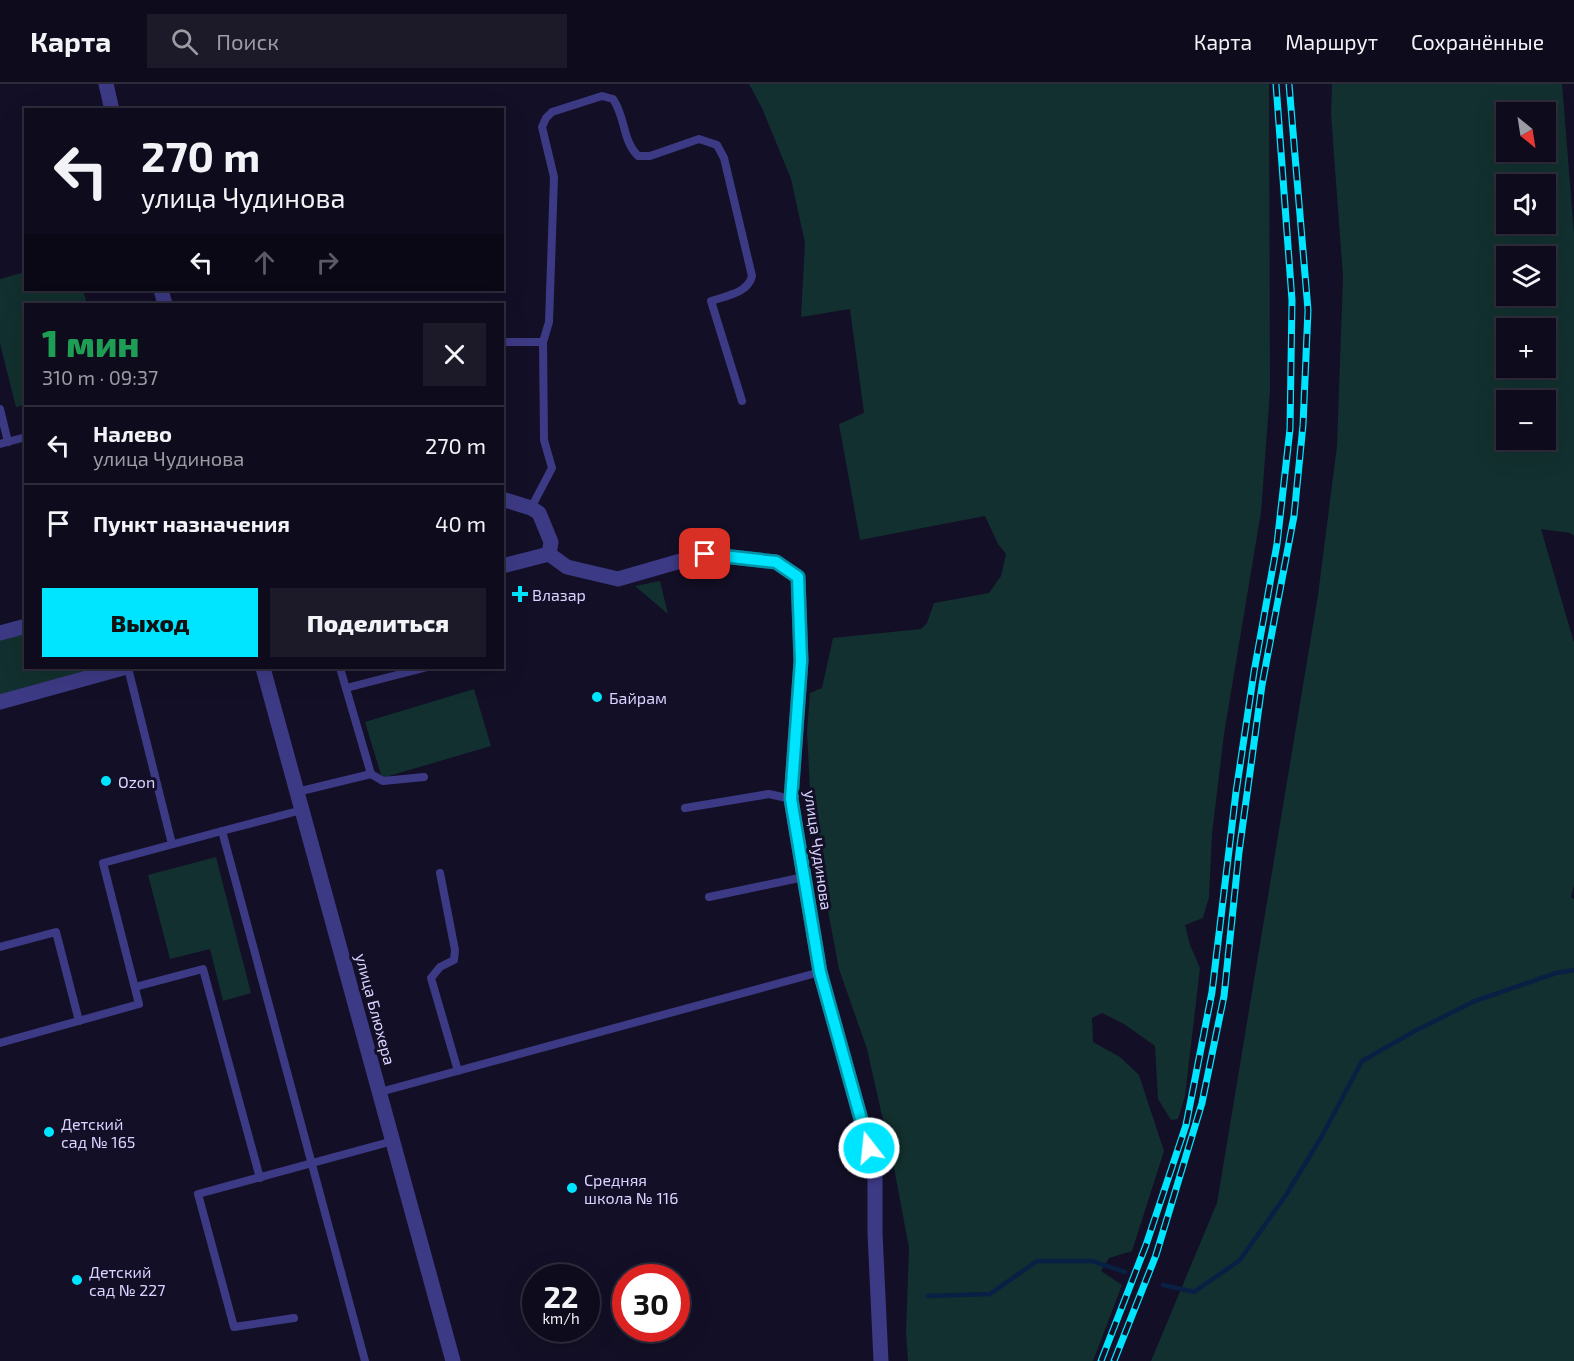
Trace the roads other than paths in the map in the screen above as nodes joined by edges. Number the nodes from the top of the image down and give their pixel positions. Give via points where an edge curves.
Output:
1 (106, 84) edge
2 (112, 108) edge
3 (504, 342) edge
4 (543, 342) junction
5 (742, 401) dead end
6 (0, 409) edge
7 (24, 438) edge
8 (4, 443) edge
9 (504, 500) edge
10 (531, 508) junction
11 (549, 554) junction
12 (504, 565) edge
13 (24, 627) edge
14 (0, 633) edge
15 (119, 669) edge
16 (128, 669) edge
17 (263, 669) edge
18 (340, 669) edge
19 (420, 669) edge
20 (346, 688) junction
21 (0, 702) edge
22 (371, 774) junction
23 (424, 777) dead end
24 (297, 792) junction
25 (791, 799) junction
26 (685, 808) dead end
27 (302, 810) junction
28 (222, 831) junction
29 (172, 844) junction
30 (440, 873) dead end
31 (804, 877) junction
32 (709, 897) dead end
33 (0, 947) edge
34 (820, 972) junction
35 (135, 987) junction
36 (79, 1021) junction
37 (0, 1043) edge
38 (458, 1071) junction
39 (380, 1092) junction
40 (393, 1141) junction
41 (312, 1163) junction
42 (260, 1178) junction
43 (294, 1318) dead end
44 (365, 1361) edge
45 (453, 1361) edge
46 (881, 1361) edge

1 - 2 street
3 - 4 lane
4 - 5 lane via 549,322 554,177 542,127 552,112 602,96 613,99 618,107 630,148 638,156 650,156 699,139 717,145 724,159 752,276 743,290 711,301
4 - 10 lane via 544,440 552,468
6 - 8 lane
7 - 8 lane
9 - 10 street
10 - 11 street via 539,513 551,543
11 - 12 street
11 - 25 street, улица Чудинова via 567,567 618,579 705,554 776,562 798,577 801,661
13 - 14 street
15 - 21 street
16 - 29 lane
17 - 24 street, улица Блюхера
18 - 20 lane
19 - 20 lane
20 - 22 lane
22 - 23 lane via 383,781
22 - 24 lane
24 - 27 street, улица Блюхера
25 - 26 lane via 769,794
25 - 31 street, улица Чудинова
27 - 28 lane
27 - 39 street, улица Блюхера
28 - 29 lane
28 - 41 lane
29 - 35 lane via 103,862
30 - 38 lane via 455,950 454,960 440,967 431,978
31 - 32 lane
31 - 34 street, улица Чудинова
33 - 36 lane via 56,932
34 - 38 lane
34 - 46 street, улица Чудинова via 875,1170
35 - 36 lane via 139,1004
35 - 42 lane via 203,969
36 - 37 lane
38 - 39 lane
39 - 40 street, улица Блюхера
40 - 41 lane
40 - 45 street, улица Блюхера
41 - 42 lane
41 - 44 lane
42 - 43 lane via 198,1194 234,1327

